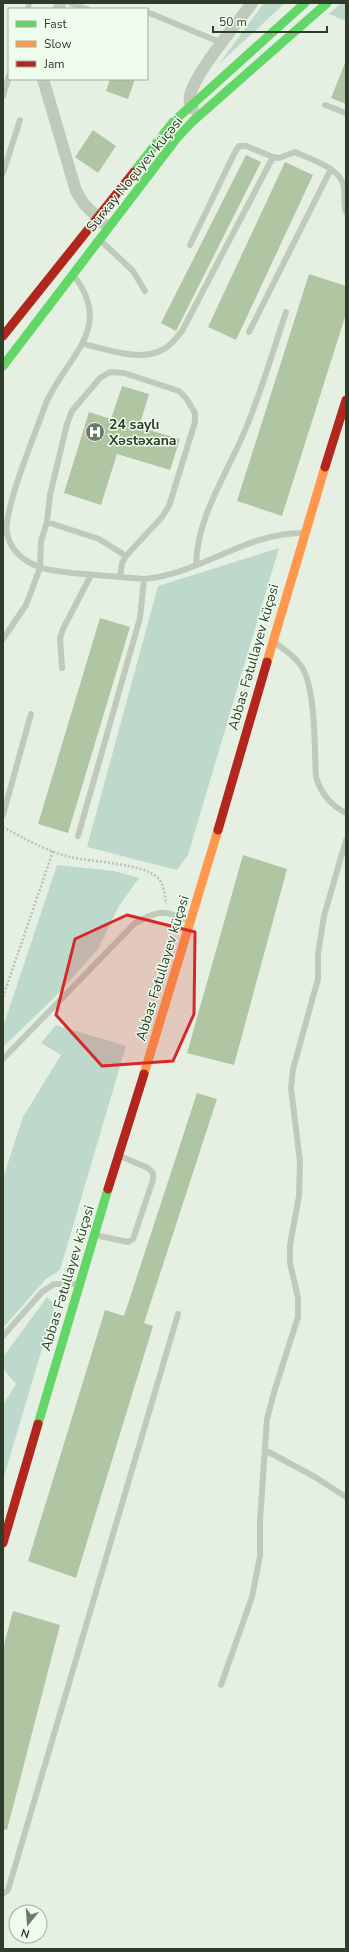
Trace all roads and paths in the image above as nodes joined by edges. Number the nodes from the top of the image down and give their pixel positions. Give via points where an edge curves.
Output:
1 (70, 3) edge
2 (252, 3) edge
3 (305, 3) edge
4 (327, 3) edge
5 (84, 8) edge
6 (148, 12) edge
7 (222, 43) junction
8 (8, 79) edge
9 (43, 80) edge
10 (3, 96) edge
11 (325, 105) dead end
12 (191, 106) junction
13 (346, 113) edge
14 (199, 117) junction
15 (20, 120) dead end
16 (273, 157) junction
17 (331, 169) junction
18 (3, 173) edge
19 (346, 212) edge
20 (96, 217) junction
21 (108, 228) junction
22 (99, 240) junction
23 (190, 245) dead end
24 (67, 268) junction
25 (145, 291) dead end
26 (286, 312) dead end
27 (250, 332) dead end
28 (3, 336) edge
29 (83, 344) junction
30 (3, 366) edge
31 (346, 400) edge
32 (47, 522) junction
33 (304, 532) junction
34 (5, 534) edge
35 (126, 556) junction
36 (196, 565) junction
37 (40, 568) junction
38 (91, 575) junction
39 (120, 577) junction
40 (144, 580) junction
41 (3, 639) edge
42 (273, 641) junction
43 (62, 668) dead end
44 (31, 714) dead end
45 (346, 813) edge
46 (3, 814) edge
47 (3, 827) edge
48 (78, 836) dead end
49 (346, 840) edge
50 (53, 851) junction
51 (168, 912) junction
52 (191, 923) junction
53 (3, 997) edge
54 (3, 1058) edge
55 (118, 1156) junction
56 (94, 1235) junction
57 (78, 1284) junction
58 (178, 1314) dead end
59 (3, 1336) edge
60 (265, 1450) junction
61 (346, 1497) edge
62 (3, 1543) edge
63 (220, 1685) dead end
64 (3, 1894) edge

1 - 5 lane
2 - 7 street
3 - 12 main road, Surxay Noçuyev küçəsi
4 - 14 main road, Surxay Noçuyev küçəsi
6 - 7 lane
7 - 12 street via 194,87 190,96
8 - 10 lane
9 - 20 street via 76,191
11 - 13 lane
12 - 14 street
12 - 20 main road, Surxay Noçuyev küçəsi via 173,122
14 - 21 main road, Surxay Noçuyev küçəsi via 177,138
15 - 18 lane
16 - 17 lane via 279,158 295,152
16 - 23 lane via 246,146 239,146
16 - 29 lane via 182,331 172,343 162,350 138,356
17 - 19 lane via 340,176 344,186
17 - 27 lane
20 - 21 street
20 - 24 main road, Surxay Noçuyev küçəsi
21 - 22 main road, Surxay Noçuyev küçəsi
22 - 24 main road, Surxay Noçuyev küçəsi
22 - 25 lane via 133,271
24 - 28 main road, Surxay Noçuyev küçəsi
24 - 29 lane via 88,300 91,312
24 - 30 main road, Surxay Noçuyev küçəsi
26 - 36 lane via 258,400 203,521 197,545
29 - 34 lane via 46,403 14,493
31 - 33 main road, Abbas Fətullayev küçəsi
32 - 35 lane via 99,539
32 - 35 lane via 50,495 67,424 72,411 100,378 110,372 124,373 179,391 195,413 195,422 173,494 162,517
32 - 37 lane via 41,542
33 - 36 lane via 255,540
33 - 42 main road, Abbas Fətullayev küçəsi
34 - 37 lane via 22,558
35 - 39 lane
36 - 40 lane
37 - 38 lane
37 - 41 lane via 26,605
38 - 39 lane
38 - 43 lane via 60,638
39 - 40 lane
40 - 48 lane via 140,618
42 - 45 lane via 299,662 307,676 319,788 328,802
42 - 52 main road, Abbas Fətullayev küçəsi
44 - 46 lane
47 - 50 path via 35,846
49 - 60 lane via 324,916 318,954 318,979 293,1069 291,1088 300,1179 290,1245 290,1263 298,1298 298,1316 267,1419
50 - 51 path via 70,857 118,864 152,873 160,879
50 - 53 path
51 - 52 lane
51 - 54 lane via 154,913 136,923
52 - 55 main road, Abbas Fətullayev küçəsi
55 - 56 main road, Abbas Fətullayev küçəsi
55 - 56 lane via 148,1168 153,1173 150,1187 133,1239 128,1242
56 - 57 main road, Abbas Fətullayev küçəsi
57 - 59 lane via 54,1284 42,1292
57 - 62 main road, Abbas Fətullayev küçəsi
58 - 64 lane via 8,1890
60 - 61 lane
60 - 63 lane via 259,1563 252,1597

